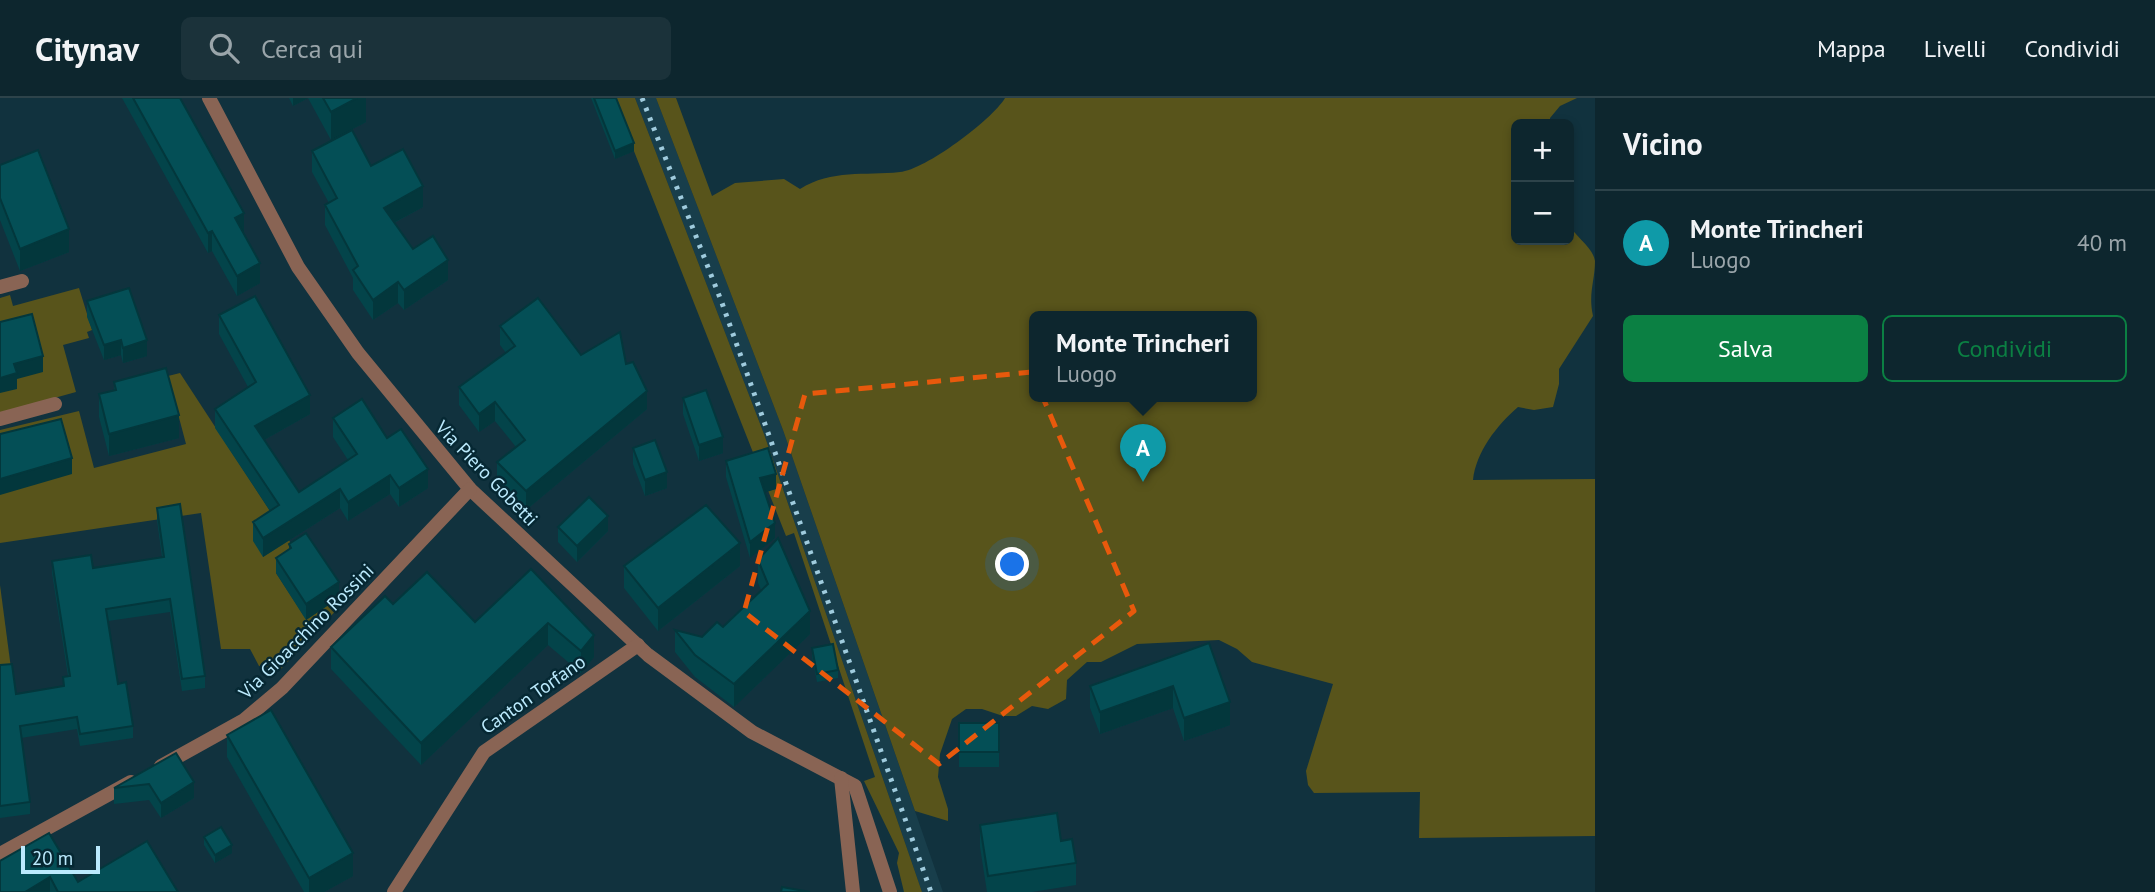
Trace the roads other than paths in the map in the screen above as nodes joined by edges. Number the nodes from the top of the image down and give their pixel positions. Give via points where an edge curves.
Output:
1 (209, 98) edge
2 (22, 281) dead end
3 (0, 287) edge
4 (55, 404) dead end
5 (0, 419) edge
6 (470, 489) junction
7 (638, 645) junction
8 (841, 778) junction
9 (0, 854) edge
10 (394, 892) edge
11 (853, 892) edge
12 (890, 892) edge

1 - 6 street, Via Piero Gobetti via 298,267 358,353
2 - 3 street
4 - 5 street
6 - 7 street, Via Piero Gobetti
6 - 9 street, Via Gioacchino Rossini via 282,688 244,720
7 - 8 street, Via Piero Gobetti via 752,732
7 - 10 street, Canton Torfano via 484,752
8 - 11 street
8 - 12 street, Via Piero Gobetti via 855,786

